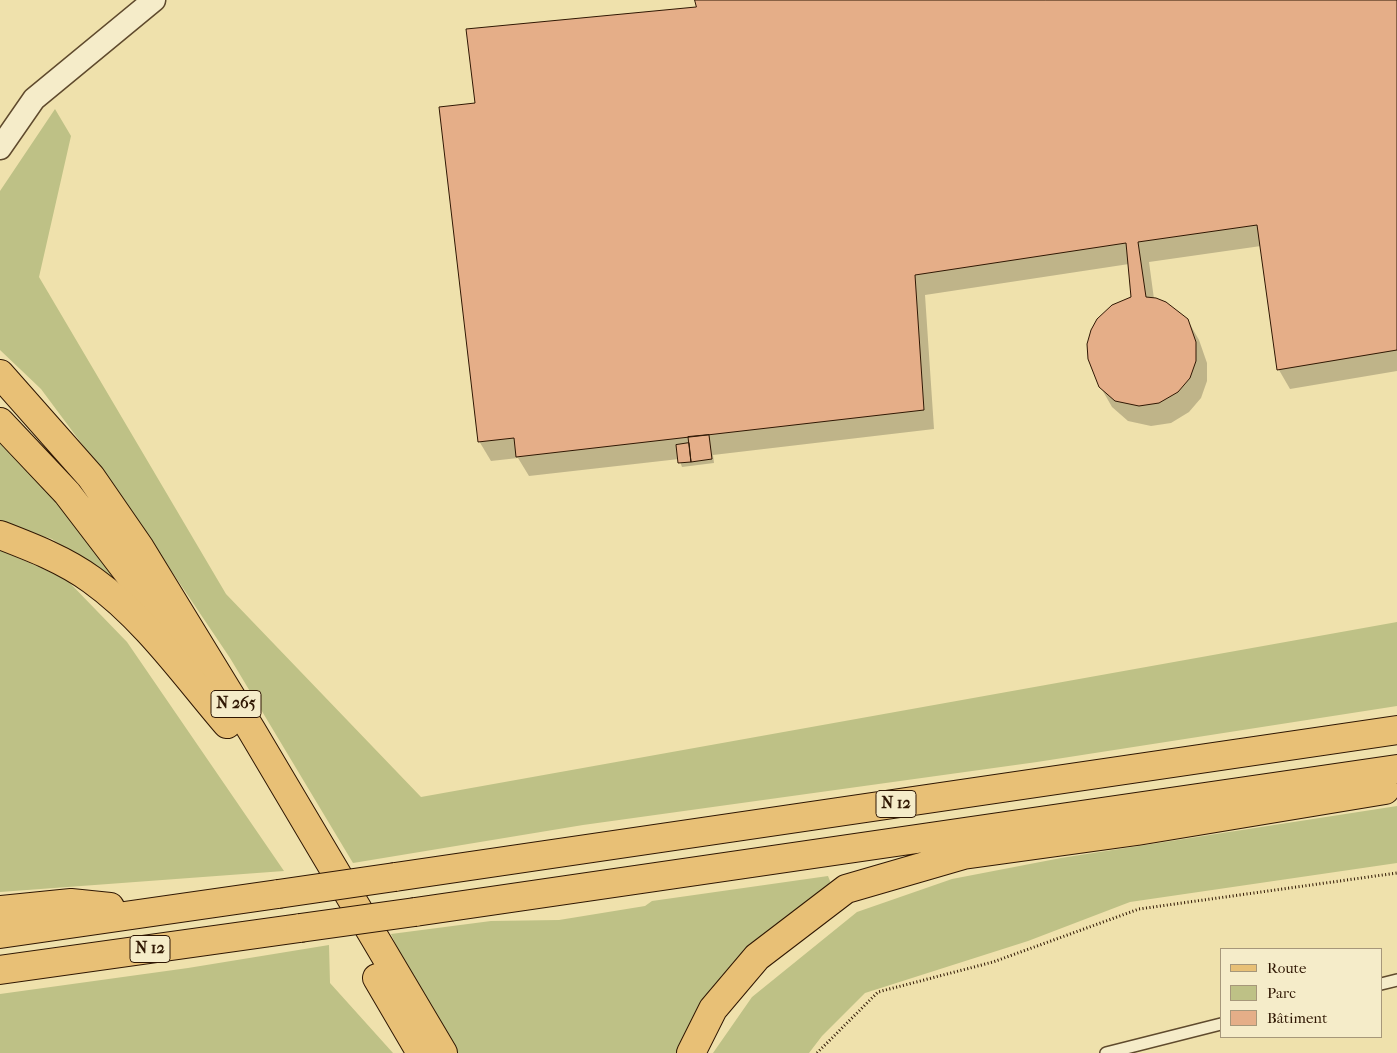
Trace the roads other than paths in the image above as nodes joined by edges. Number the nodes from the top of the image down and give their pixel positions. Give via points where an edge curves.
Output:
1 (154, 0) edge
2 (0, 148) edge
3 (0, 374) edge
4 (0, 422) edge
5 (0, 535) edge
6 (228, 724) junction
7 (1397, 730) edge
8 (1397, 769) edge
9 (1397, 788) edge
10 (0, 910) edge
11 (159, 911) junction
12 (0, 934) edge
13 (0, 970) edge
14 (1397, 980) edge
15 (1382, 984) edge
16 (1220, 1024) edge
17 (420, 1053) edge
18 (443, 1053) edge
19 (691, 1053) edge
20 (1106, 1053) edge

1 - 2 street via 34,99
3 - 18 main road, N 265 via 91,477 140,548
4 - 6 main road, N 265 via 67,493 148,599
5 - 6 main road via 36,548 92,579 137,618
6 - 17 main road, N 265
7 - 11 main road, N 12, bridge
8 - 13 main road, N 12, bridge
9 - 19 main road via 1137,831 963,855 846,889 757,957 713,1009
10 - 11 main road via 71,903
11 - 12 main road, N 12
14 - 15 lane
16 - 20 lane

